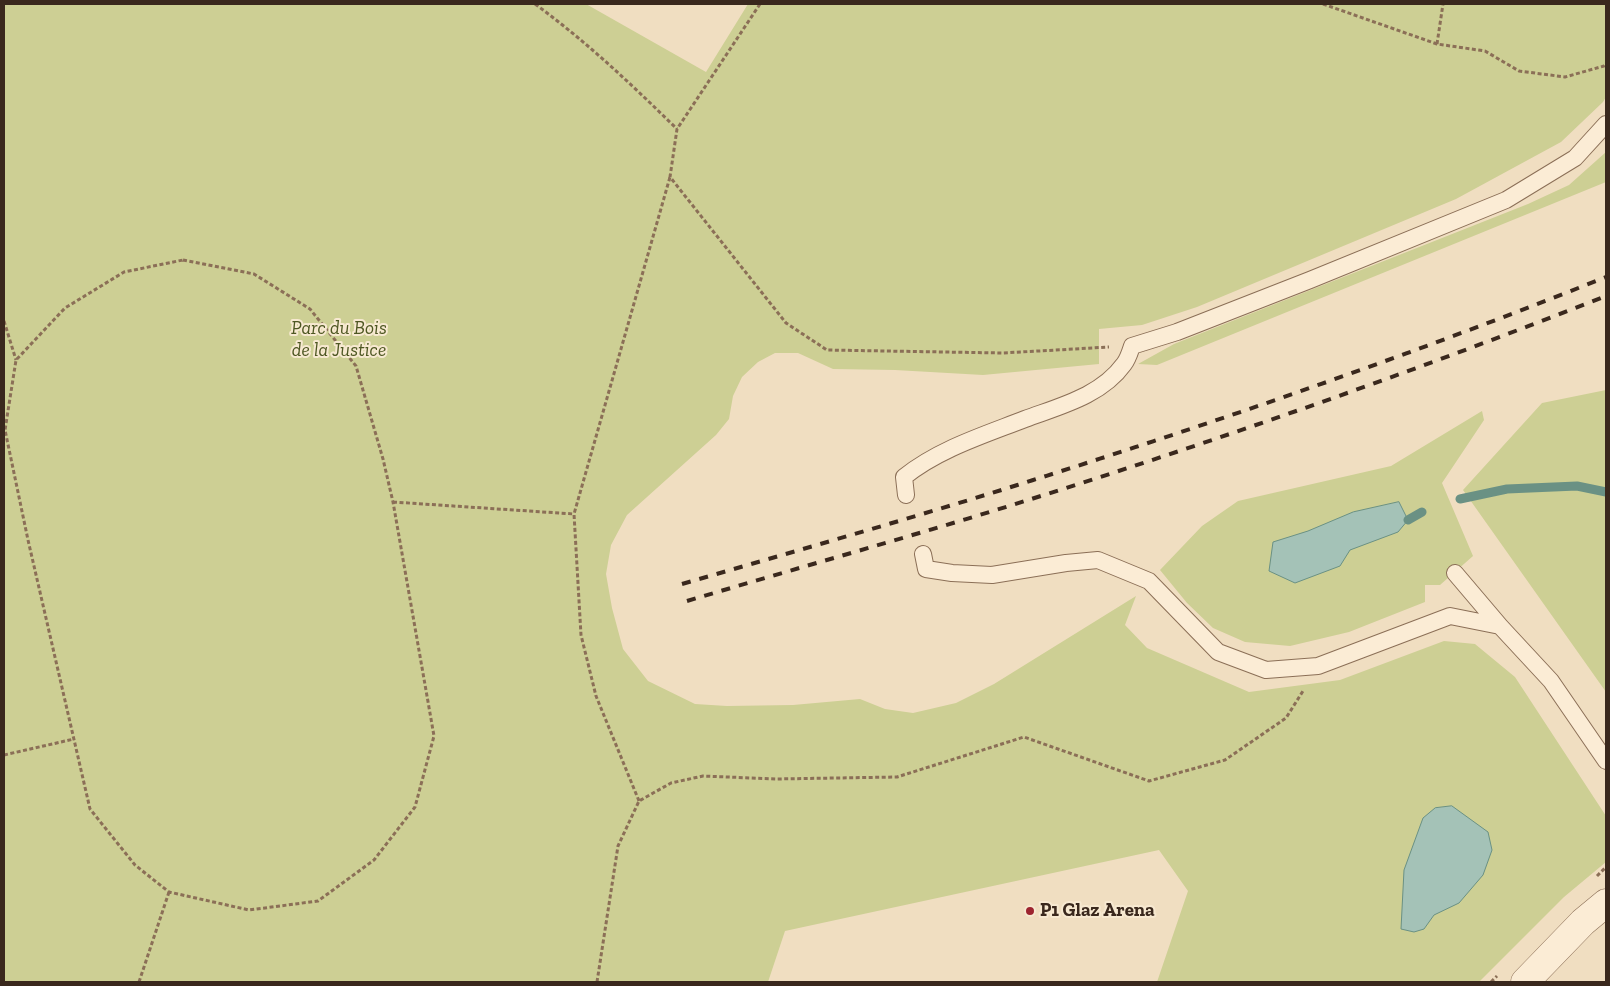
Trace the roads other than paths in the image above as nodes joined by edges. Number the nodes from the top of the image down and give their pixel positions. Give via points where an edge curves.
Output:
1 (1606, 124) edge
2 (906, 495) dead end
3 (923, 554) dead end
4 (1455, 573) dead end
5 (1500, 626) junction
6 (1606, 761) edge
7 (1606, 903) edge
8 (1525, 982) edge

1 - 2 lane via 1575,158 1506,200 1177,332 1132,346 1125,363 1084,397 920,464 904,477
3 - 5 lane via 926,569 992,575 1098,560 1149,581 1218,652 1266,670 1318,666 1450,616
4 - 5 lane
5 - 6 lane via 1551,681
7 - 8 street

